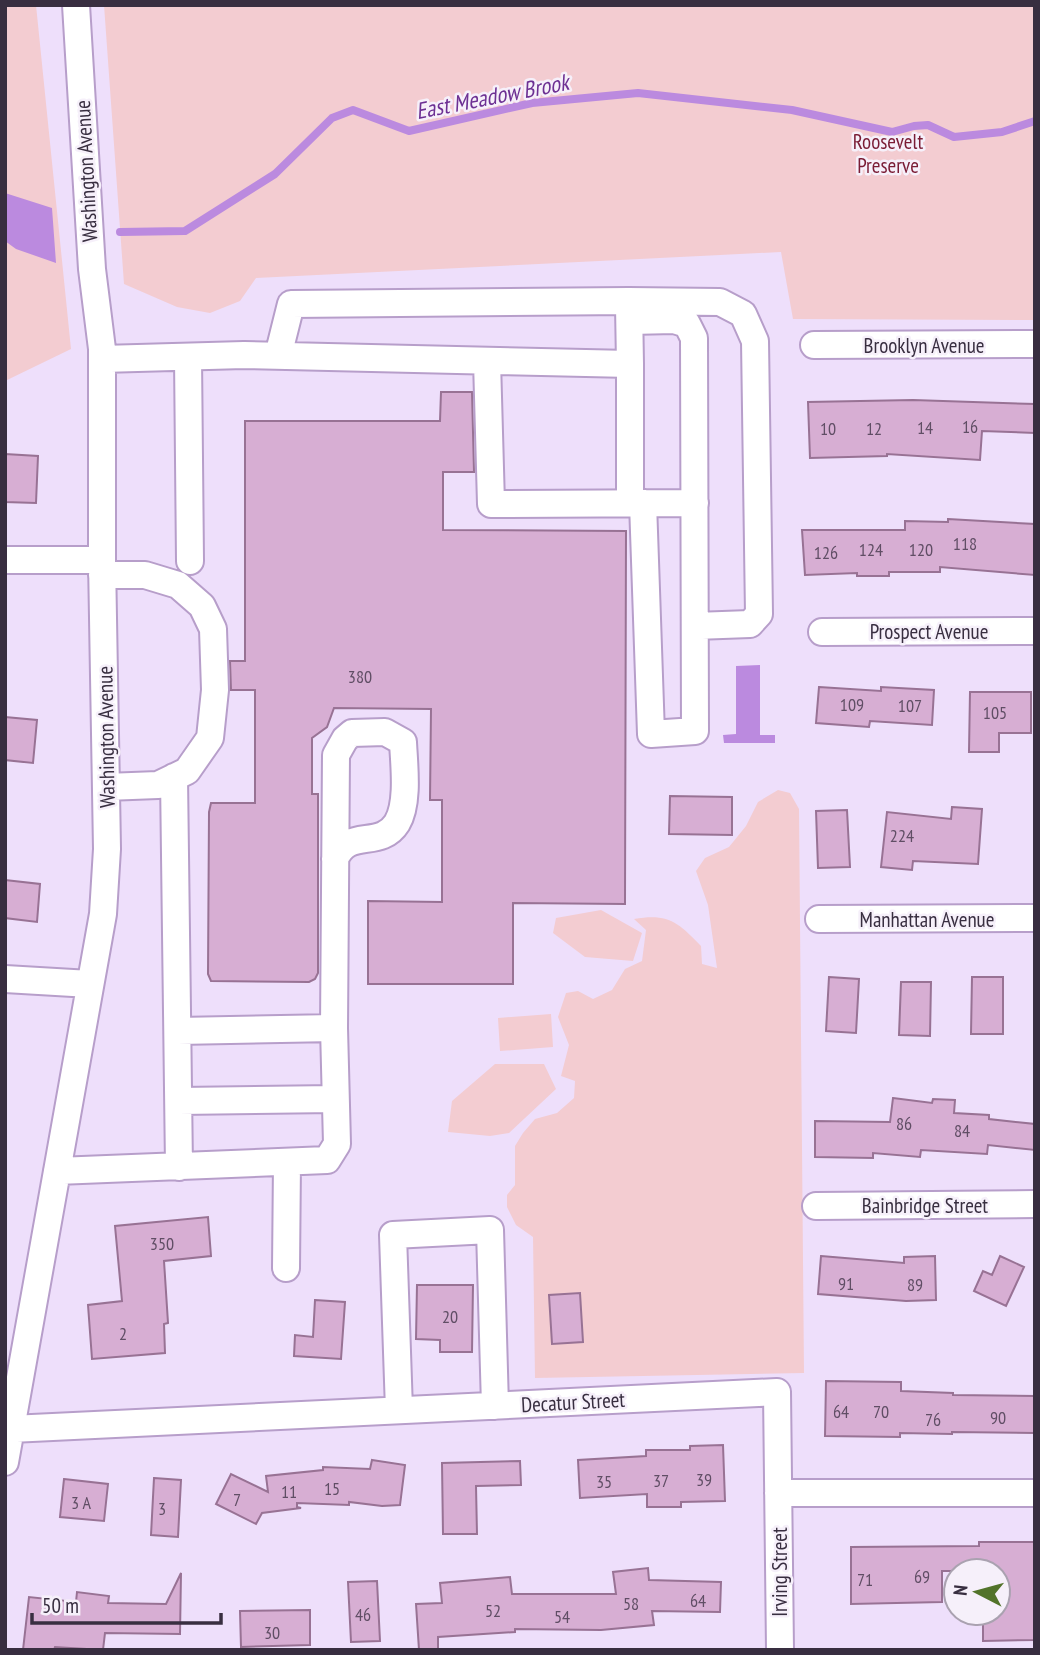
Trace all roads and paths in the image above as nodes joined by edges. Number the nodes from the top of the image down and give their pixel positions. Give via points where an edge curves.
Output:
1 (76, 5) edge
2 (629, 311) junction
3 (1035, 344) edge
4 (814, 345) dead end
5 (278, 356) junction
6 (188, 357) junction
7 (102, 359) junction
8 (487, 361) junction
9 (630, 364) junction
10 (637, 503) junction
11 (695, 503) junction
12 (5, 560) edge
13 (190, 561) dead end
14 (102, 567) junction
15 (695, 626) junction
16 (1035, 631) edge
17 (822, 632) dead end
18 (174, 777) junction
19 (106, 787) junction
20 (335, 859) junction
21 (1035, 918) edge
22 (819, 919) dead end
23 (5, 979) edge
24 (90, 984) junction
25 (334, 1028) junction
26 (178, 1031) junction
27 (335, 1099) junction
28 (178, 1101) junction
29 (287, 1162) junction
30 (179, 1167) junction
31 (57, 1171) junction
32 (1035, 1204) edge
33 (816, 1206) dead end
34 (286, 1268) dead end
35 (495, 1406) junction
36 (399, 1410) junction
37 (11, 1429) junction
38 (5, 1462) edge
39 (778, 1493) junction
40 (1035, 1493) edge
41 (780, 1650) edge

1 - 7 street, Washington Avenue
2 - 5 street via 291,304
2 - 9 street
2 - 11 street via 687,324 694,338
2 - 15 street via 720,302 743,314 755,341 759,614 750,624
3 - 4 street, Brooklyn Avenue
5 - 6 street
5 - 8 street
6 - 7 street
6 - 13 street
7 - 14 street, Washington Avenue
8 - 9 street
8 - 10 street via 491,504
9 - 10 street
10 - 11 street
10 - 15 street via 651,734 695,732
11 - 15 street
12 - 14 street
14 - 18 street via 178,585 202,606 214,629 210,738 187,771
14 - 19 street, Washington Avenue
16 - 17 street, Prospect Avenue
18 - 19 street via 158,785
18 - 26 street
19 - 24 street, Washington Avenue via 103,914
20 - 20 street via 349,841 380,837 396,824 405,778 403,742 385,732 352,733 336,755
20 - 25 street
21 - 22 street, Manhattan Avenue
23 - 24 street
24 - 31 street, Washington Avenue
25 - 26 street
25 - 27 street
26 - 28 street
27 - 28 street
27 - 29 street via 337,1144 327,1160
28 - 30 street
29 - 30 street
29 - 34 street
30 - 31 street
31 - 37 street, Washington Avenue
32 - 33 street, Bainbridge Street
35 - 36 street, Decatur Street
35 - 36 street via 490,1230 393,1235
35 - 39 street, Decatur Street via 777,1392
36 - 37 street, Decatur Street
37 - 38 street, Washington Avenue
39 - 40 street
39 - 41 street, Irving Street

